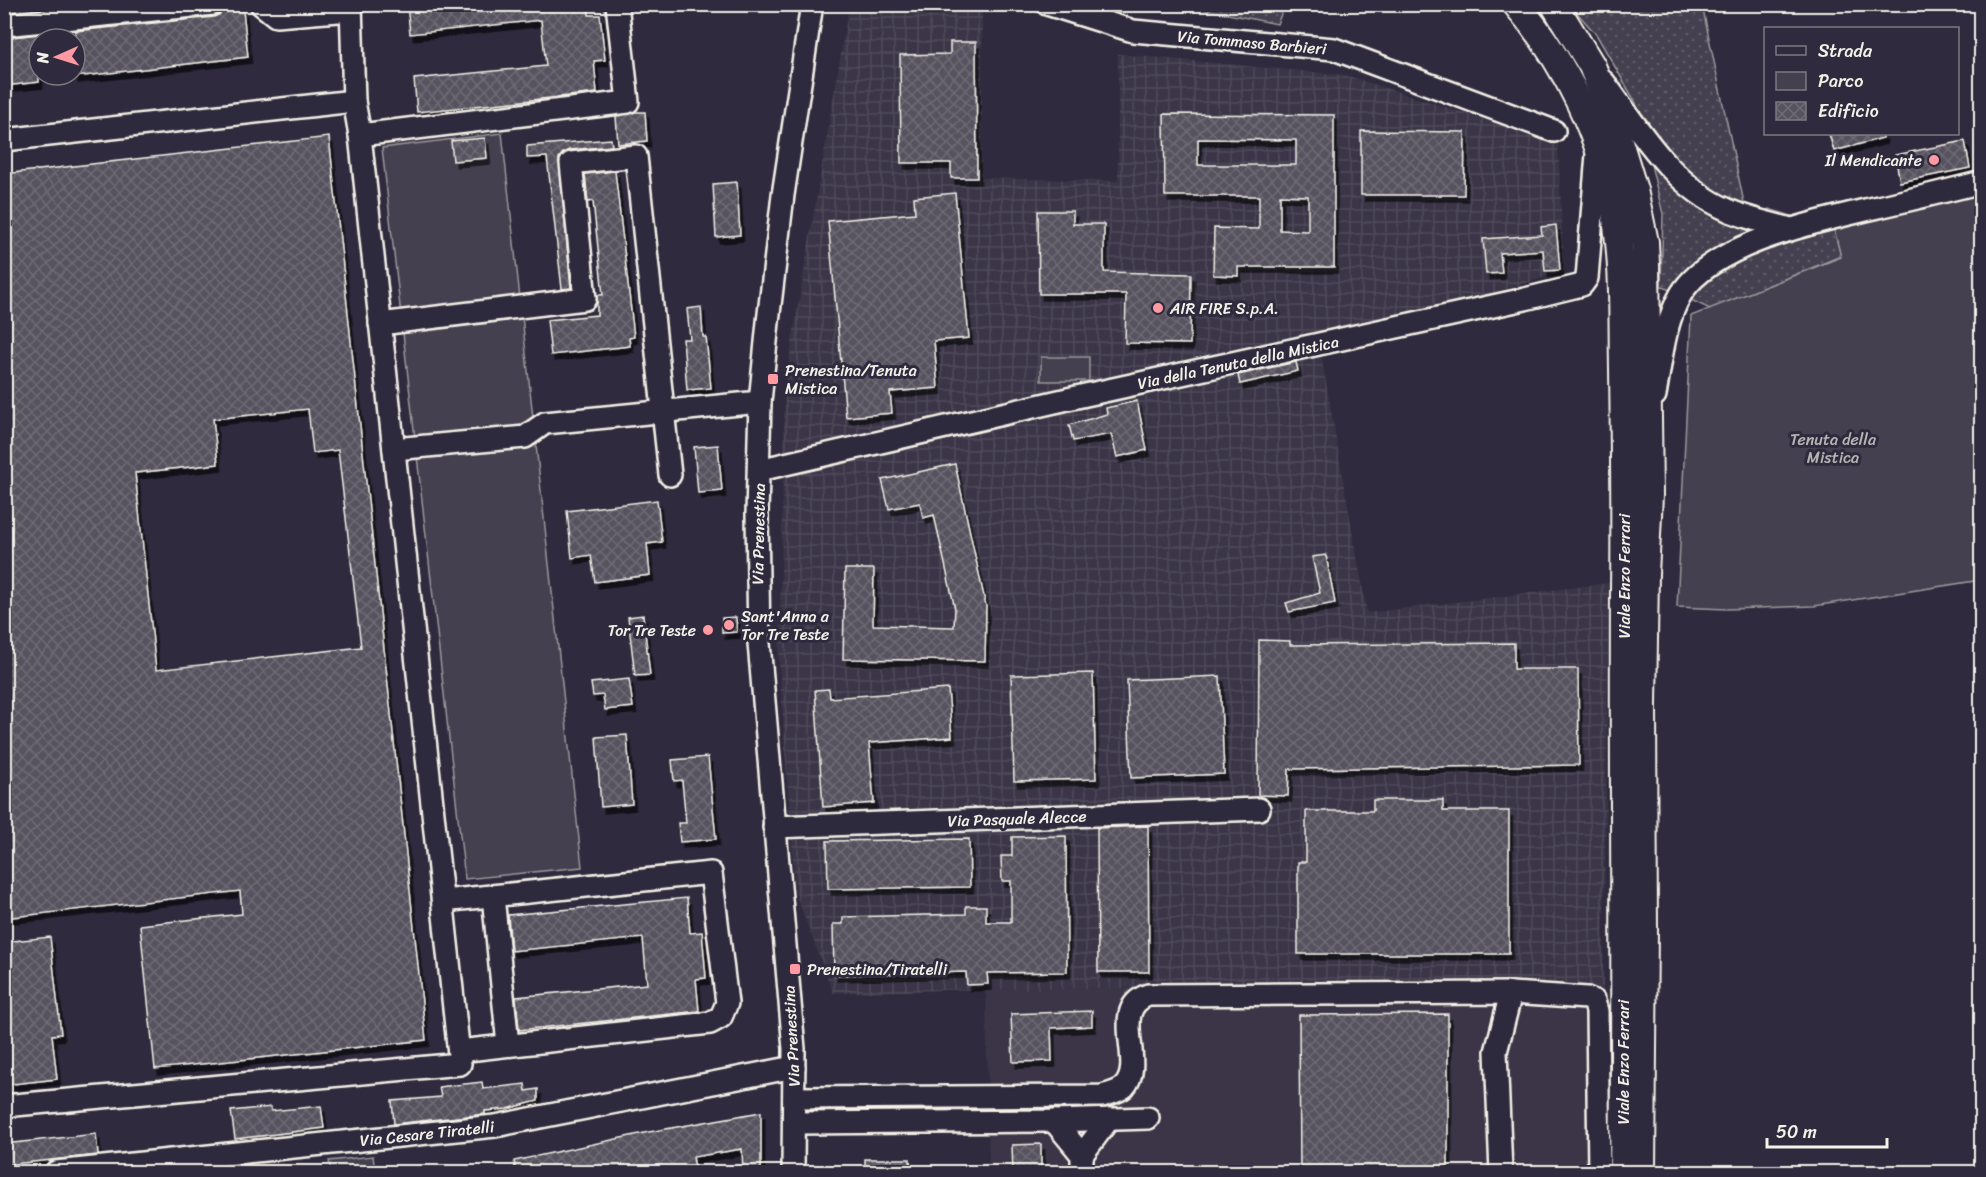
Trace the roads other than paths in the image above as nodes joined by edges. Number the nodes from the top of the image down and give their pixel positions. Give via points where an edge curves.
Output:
1 (213, 4) edge
2 (261, 4) edge
3 (617, 4) edge
4 (812, 4) edge
5 (1047, 4) edge
6 (1516, 4) edge
7 (1554, 4) edge
8 (351, 7) edge
9 (4, 26) edge
10 (1592, 66) junction
11 (354, 100) junction
12 (1554, 131) dead end
13 (360, 135) junction
14 (4, 140) edge
15 (1597, 147) junction
16 (1982, 182) edge
17 (1790, 229) junction
18 (380, 324) junction
19 (760, 402) junction
20 (663, 412) junction
21 (1649, 424) junction
22 (394, 449) junction
23 (759, 470) junction
24 (670, 475) dead end
25 (1259, 808) dead end
26 (774, 827) junction
27 (493, 896) junction
28 (443, 901) junction
29 (1511, 993) junction
30 (507, 1046) junction
31 (459, 1051) junction
32 (794, 1067) junction
33 (1074, 1096) junction
34 (794, 1098) junction
35 (4, 1106) edge
36 (1148, 1118) dead end
37 (1109, 1119) junction
38 (1064, 1121) junction
39 (794, 1123) junction
40 (1082, 1164) edge
41 (56, 1173) edge
42 (793, 1173) edge
43 (1502, 1173) edge
44 (1599, 1173) edge
45 (1623, 1173) edge
46 (1642, 1173) edge

1 - 9 street
2 - 8 street via 276,16
3 - 13 street via 628,102
4 - 19 street, Via Prenestina via 783,195
5 - 12 street, Via Tommaso Barbieri via 1133,31 1334,49
6 - 15 main road, Viale Enzo Ferrari via 1565,71
7 - 10 main road, Viale Enzo Ferrari
8 - 11 street
10 - 17 street via 1658,155 1694,190 1726,210
10 - 21 main road, Viale Enzo Ferrari via 1627,166 1645,242
11 - 13 street
11 - 14 street
13 - 18 street
15 - 23 street, Via della Tenuta della Mistica via 1587,278 1582,285
15 - 45 main road, Viale Enzo Ferrari via 1615,213 1622,286
16 - 17 street
17 - 21 street via 1711,264 1682,293 1670,318
18 - 20 street via 585,299 571,163 636,156
18 - 22 street
19 - 20 street
19 - 23 street, Via Prenestina
20 - 22 street via 545,423 525,437
20 - 24 street
21 - 46 main road, Viale Enzo Ferrari via 1643,704
22 - 28 street
23 - 26 street, Via Prenestina via 759,643
25 - 26 street, Via Pasquale Alecce
26 - 32 street, Via Prenestina
27 - 28 street
27 - 30 street
27 - 30 street via 711,873 727,1003 721,1017 710,1023
28 - 31 street
29 - 33 street via 1148,995 1131,1006 1131,1072 1124,1087 1102,1096
29 - 43 street via 1496,1052
29 - 44 street via 1594,1001
30 - 31 street
31 - 35 street via 460,1064
32 - 34 street, Via Prenestina
32 - 41 street, Via Cesare Tiratelli via 495,1126
33 - 34 street
33 - 38 street
34 - 39 street, Via Prenestina
36 - 37 street
37 - 38 street
37 - 40 street
38 - 39 street
38 - 40 street
39 - 42 street, Via Prenestina

